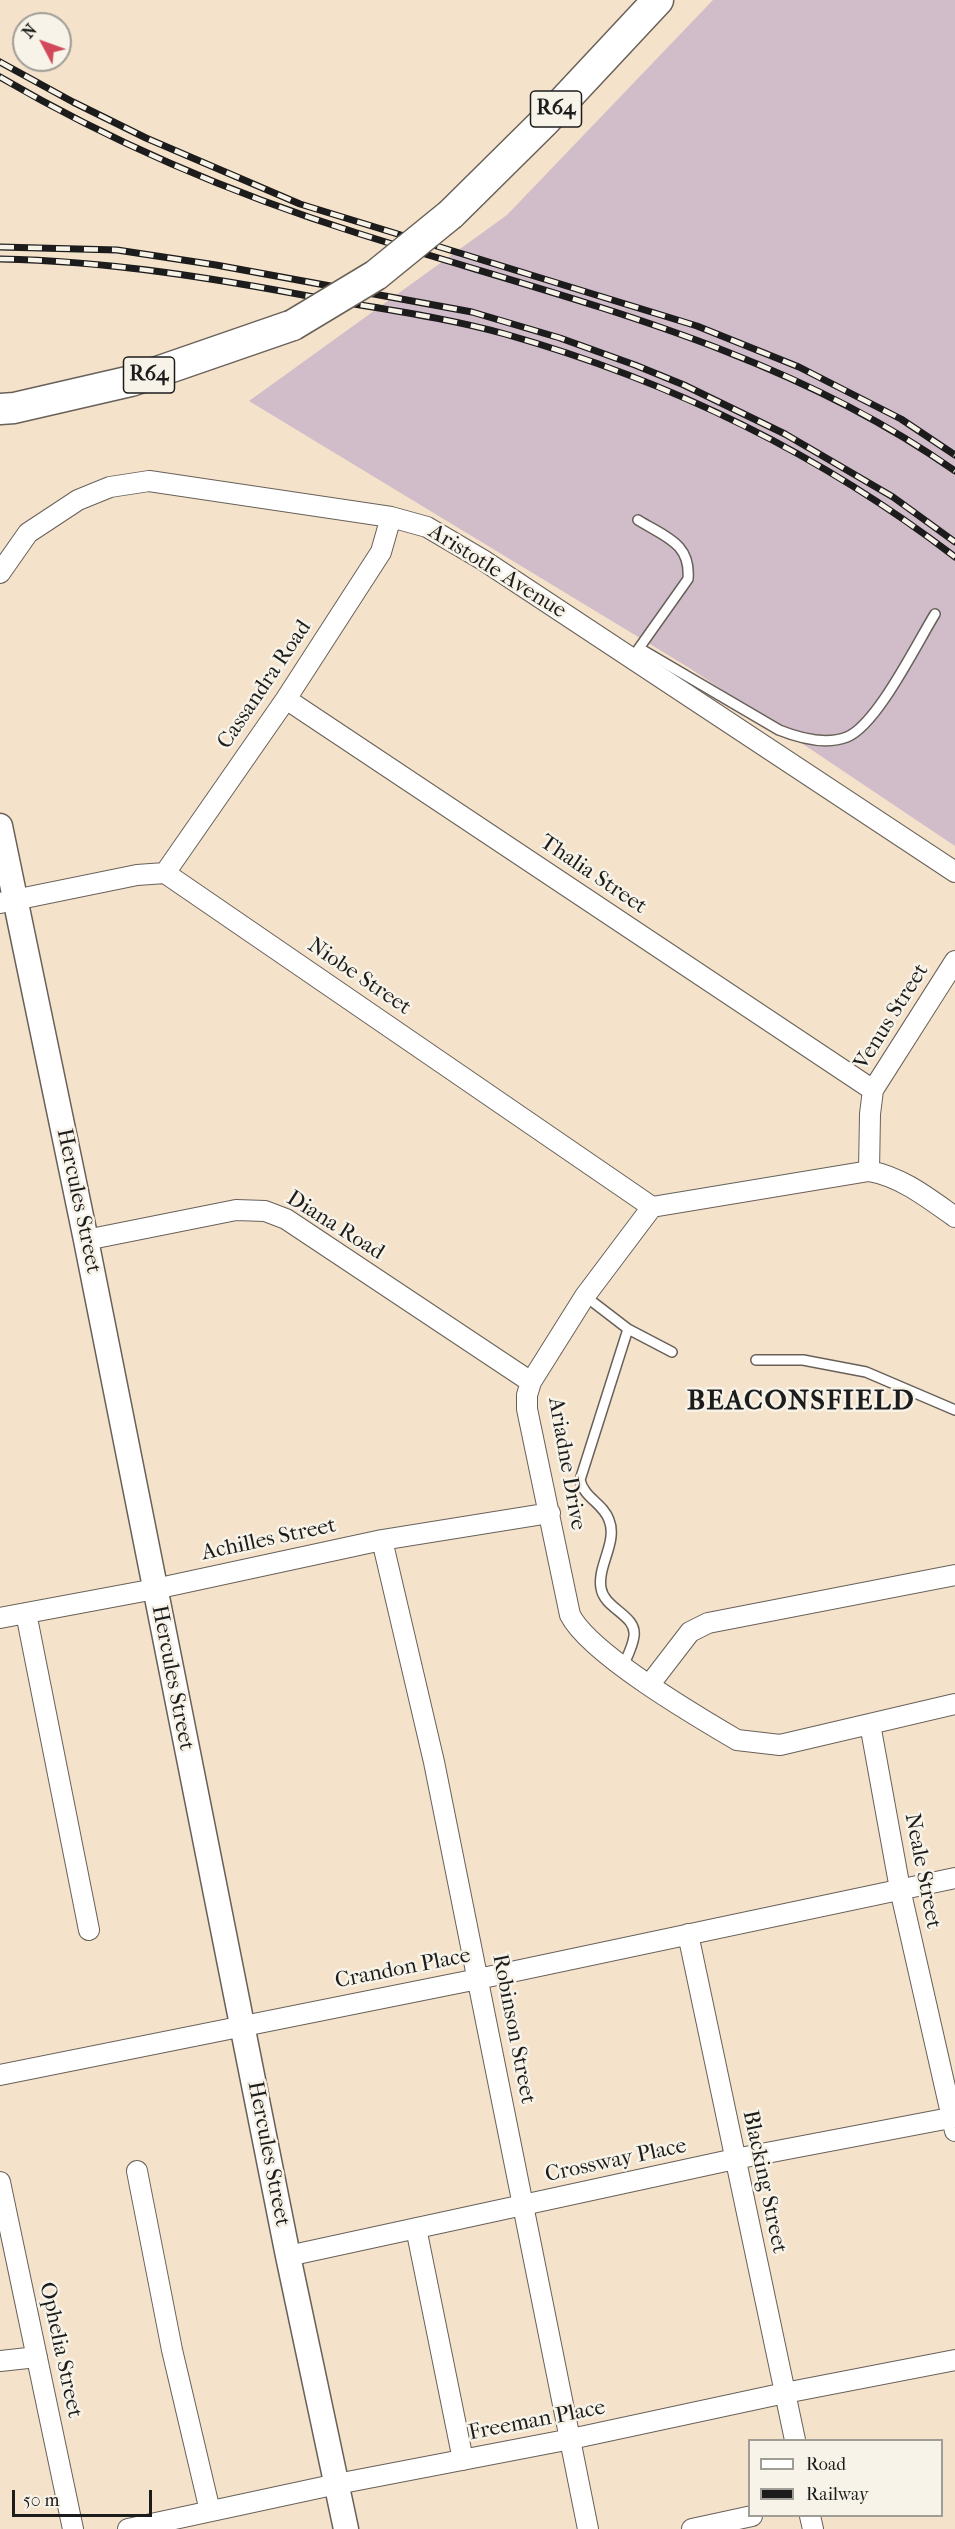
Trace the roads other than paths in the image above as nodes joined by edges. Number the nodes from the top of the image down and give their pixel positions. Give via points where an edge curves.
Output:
1 (658, 0) edge
2 (0, 409) edge
3 (391, 517) junction
4 (638, 520) dead end
5 (0, 573) edge
6 (935, 614) dead end
7 (636, 653) junction
8 (286, 699) junction
9 (0, 826) edge
10 (955, 872) edge
11 (165, 873) junction
12 (8, 902) edge
13 (955, 962) edge
14 (873, 1090) junction
15 (869, 1171) junction
16 (652, 1207) junction
17 (955, 1217) edge
18 (86, 1240) junction
19 (585, 1296) junction
20 (628, 1329) junction
21 (672, 1352) dead end
22 (756, 1360) dead end
23 (531, 1382) junction
24 (955, 1410) edge
25 (549, 1513) junction
26 (382, 1540) junction
27 (955, 1575) edge
28 (155, 1589) junction
29 (26, 1613) junction
30 (0, 1618) edge
31 (623, 1666) junction
32 (650, 1684) junction
33 (955, 1704) edge
34 (870, 1724) junction
35 (955, 1878) edge
36 (900, 1889) junction
37 (89, 1930) dead end
38 (688, 1934) junction
39 (478, 1979) junction
40 (242, 2024) junction
41 (0, 2075) edge
42 (954, 2122) edge
43 (735, 2159) junction
44 (137, 2171) dead end
45 (0, 2182) edge
46 (523, 2205) junction
47 (416, 2228) junction
48 (288, 2256) junction
49 (37, 2357) junction
50 (955, 2360) edge
51 (0, 2361) edge
52 (785, 2392) junction
53 (571, 2439) junction
54 (795, 2439) edge
55 (463, 2460) junction
56 (337, 2484) junction
57 (210, 2511) junction
58 (748, 2517) edge
59 (74, 2529) edge
60 (128, 2529) edge
61 (346, 2529) edge
62 (588, 2529) edge
63 (692, 2529) edge

1 - 2 main road, R64, bridge via 451,214 376,275 293,325 131,381
3 - 5 street, Aristotle Avenue via 149,481 110,487 78,500 28,533
3 - 7 street, Aristotle Avenue via 437,532
3 - 8 street, Cassandra Road via 381,552
4 - 7 lane via 682,548 689,566 688,579
6 - 7 lane via 868,720 856,732 835,740 800,737 779,730
7 - 10 street, Aristotle Avenue
8 - 11 street, Cassandra Road
8 - 14 street, Thalia Street
9 - 12 street, Hercules Street
11 - 12 street via 137,874
11 - 16 street, Niobe Street
12 - 18 street, Hercules Street
13 - 14 street, Venus Street
14 - 15 street, Venus Street
15 - 16 street
15 - 17 street via 887,1174
16 - 19 street, Ariadne Drive
18 - 23 street, Diana Road via 236,1210 265,1211 286,1219
18 - 28 street, Hercules Street
19 - 20 lane
19 - 23 street, Ariadne Drive
20 - 21 lane
20 - 31 lane via 580,1480 582,1489 607,1514 612,1528 600,1588 606,1602 634,1630
22 - 24 lane via 803,1360 866,1372
23 - 25 street, Ariadne Drive via 527,1409
25 - 26 street, Achilles Street
25 - 31 street, Ariadne Drive via 570,1615 584,1636
26 - 28 street, Achilles Street
26 - 39 street, Robinson Street via 434,1762
27 - 32 street via 708,1623 690,1632
28 - 29 street, Achilles Street
28 - 40 street, Hercules Street
29 - 30 street, Achilles Street
29 - 37 street
31 - 32 street, Ariadne Drive
32 - 34 street, Ariadne Drive via 737,1740 756,1744 780,1746
33 - 34 street, Ariadne Drive
34 - 36 street, Neale Street
35 - 36 street, Crandon Place
36 - 38 street, Crandon Place
36 - 42 street, Neale Street
38 - 39 street, Crandon Place
38 - 43 street, Blacking Street
39 - 40 street, Crandon Place
39 - 46 street, Robinson Street
40 - 41 street, Crandon Place
40 - 48 street, Hercules Street
42 - 43 street, Crossway Place
43 - 46 street, Crossway Place
43 - 52 street, Blacking Street
44 - 57 street via 172,2350
45 - 49 street, Ophelia Street
46 - 47 street, Crossway Place
46 - 53 street, Robinson Street
47 - 48 street, Crossway Place
47 - 55 street
48 - 56 street, Hercules Street
49 - 51 street
49 - 59 street, Ophelia Street
50 - 52 street, Freeman Place
52 - 53 street, Freeman Place
52 - 54 street, Blacking Street
53 - 55 street, Freeman Place
53 - 62 street, Robinson Street
55 - 56 street, Freeman Place
56 - 57 street, Freeman Place
56 - 61 street, Hercules Street
57 - 60 street, Freeman Place
58 - 63 street

